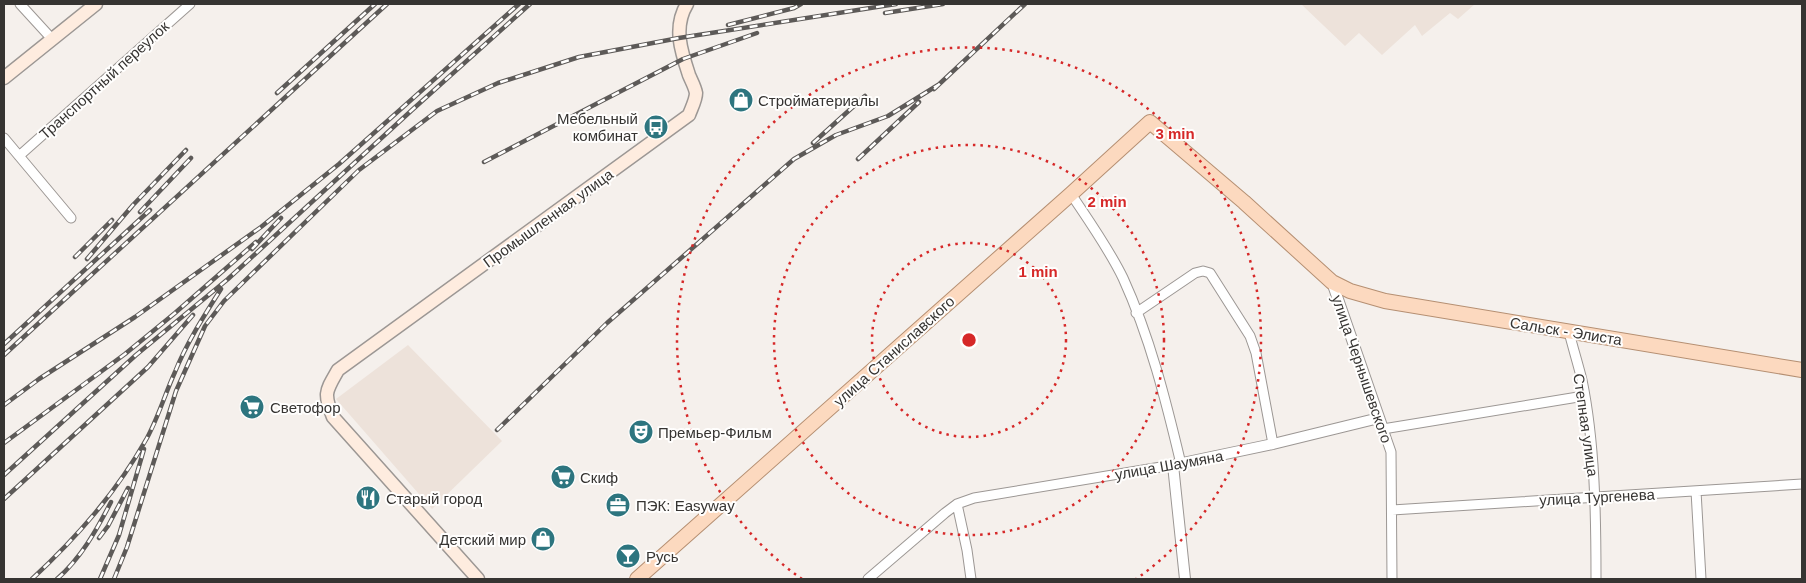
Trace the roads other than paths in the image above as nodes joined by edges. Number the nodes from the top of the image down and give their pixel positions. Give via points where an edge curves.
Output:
1 (20, 4) edge
2 (96, 4) edge
3 (190, 4) edge
4 (687, 4) edge
5 (52, 39) junction
6 (4, 78) edge
7 (1150, 122) joint
8 (4, 138) edge
9 (19, 156) junction
10 (1071, 194) junction
11 (71, 218) dead end
12 (1332, 282) junction
13 (1136, 313) junction
14 (1569, 332) junction
15 (1802, 370) edge
16 (1584, 396) junction
17 (1378, 418) junction
18 (1383, 429) junction
19 (1274, 444) junction
20 (1177, 464) junction
21 (1802, 484) edge
22 (1696, 491) junction
23 (1594, 497) junction
24 (957, 504) junction
25 (1392, 510) junction
26 (478, 579) edge
27 (637, 579) edge
28 (868, 579) edge
29 (971, 579) edge
30 (1185, 579) edge
31 (1392, 579) edge
32 (1596, 579) edge
33 (1701, 579) edge

1 - 5 street
2 - 5 main road
3 - 9 street, Транспортный переулок
4 - 26 main road, Промышленная улица via 682,12 679,38 696,94 689,116 338,370 328,388 326,400 332,417
5 - 6 main road
7 - 10 main road, улица Станиславского
7 - 12 main road, улица Чернышевского
8 - 9 street
9 - 11 street
10 - 13 street via 1123,278
10 - 27 main road, улица Станиславского
12 - 14 main road, Сальск - Элиста via 1384,300
12 - 17 street, улица Чернышевского
13 - 19 street via 1195,273 1210,273 1250,336
13 - 20 street via 1157,366
14 - 15 main road, Сальск - Элиста
14 - 16 street, Степная улица
16 - 18 street
16 - 23 street, Степная улица
17 - 18 street, улица Чернышевского
17 - 19 street, улица Шаумяна
18 - 25 street, улица Чернышевского via 1391,452
19 - 20 street, улица Шаумяна
20 - 24 street, улица Шаумяна via 974,498
20 - 30 street
21 - 22 street, улица Тургенева
22 - 23 street, улица Тургенева
22 - 33 street
23 - 25 street, улица Тургенева
23 - 32 street, Степная улица
24 - 28 street
24 - 29 street
25 - 31 street, улица Чернышевского

